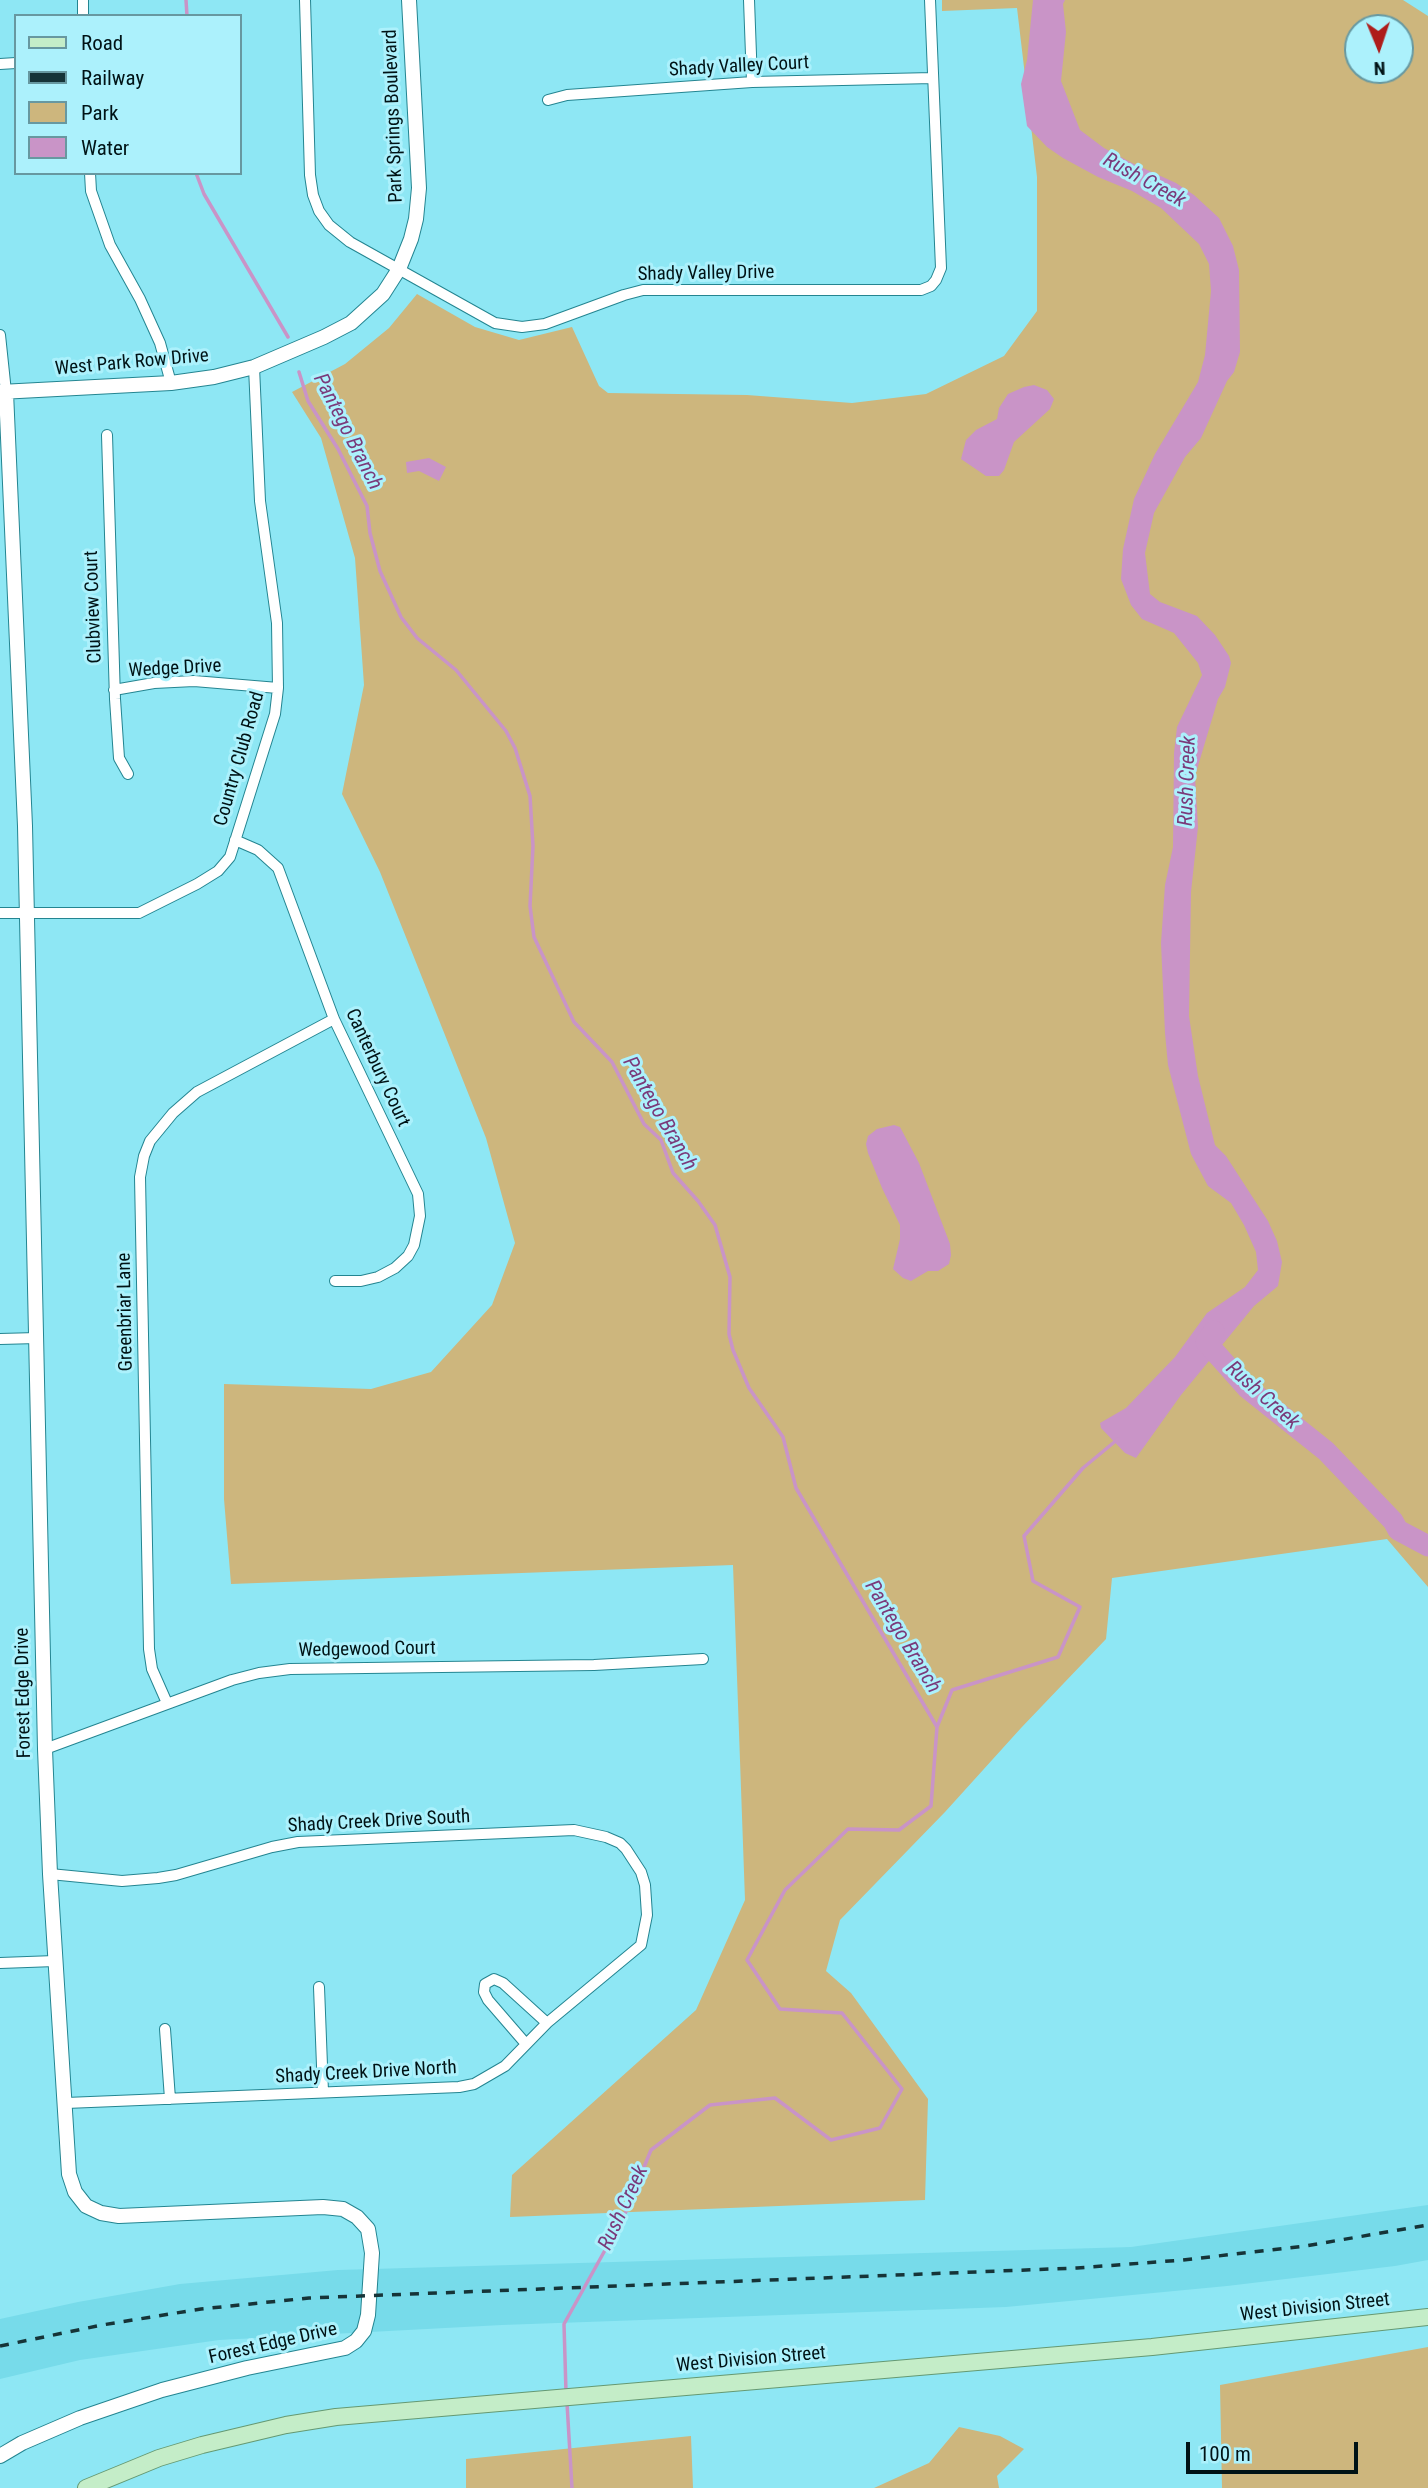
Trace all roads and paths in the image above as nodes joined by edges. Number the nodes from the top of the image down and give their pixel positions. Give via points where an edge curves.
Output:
1 (305, 0) edge
2 (409, 0) edge
3 (749, 0) edge
4 (930, 0) edge
5 (933, 78) junction
6 (752, 82) junction
7 (548, 100) dead end
8 (90, 175) edge
9 (399, 269) junction
10 (0, 335) edge
11 (254, 367) junction
12 (171, 383) junction
13 (3, 392) edge
14 (107, 435) dead end
15 (278, 688) junction
16 (114, 690) junction
17 (128, 774) dead end
18 (235, 840) junction
19 (27, 912) junction
20 (0, 913) edge
21 (334, 1019) junction
22 (335, 1281) dead end
23 (37, 1338) junction
24 (0, 1339) edge
25 (703, 1659) dead end
26 (167, 1703) junction
27 (45, 1749) junction
28 (626, 1849) joint
29 (50, 1874) junction
30 (55, 1961) junction
31 (0, 1963) edge
32 (319, 1987) dead end
33 (547, 2022) junction
34 (165, 2029) dead end
35 (526, 2044) junction
36 (323, 2092) junction
37 (170, 2098) junction
38 (66, 2103) junction
39 (1428, 2317) edge
40 (0, 2456) edge
41 (86, 2488) edge

1 - 9 street, Shady Valley Drive via 313,195 329,225
2 - 9 street, Park Springs Boulevard via 419,188 416,219
3 - 6 street
4 - 5 street, Shady Valley Drive
5 - 6 street, Shady Valley Court
5 - 9 street, Shady Valley Drive via 942,268 936,280 921,290 643,290 545,324 522,327 495,323
6 - 7 street, Shady Valley Court
8 - 12 street via 91,191 110,245 160,343
9 - 11 street, West Park Row Drive via 383,294 351,323
10 - 13 street
11 - 12 street, West Park Row Drive
11 - 15 street, Country Club Road via 260,501 277,623
12 - 13 street, West Park Row Drive
13 - 19 street, Forest Edge Drive
14 - 16 street, Clubview Court
15 - 16 street, Wedge Drive via 194,681
15 - 18 street, Country Club Road via 275,714
16 - 17 street, Clubview Court via 119,758
18 - 19 street, Country Club Road via 230,857 218,871 139,913
18 - 21 street, Canterbury Court via 258,850 278,868
19 - 20 street, Country Club Road
19 - 23 street, Forest Edge Drive
21 - 22 street, Canterbury Court via 420,1204 414,1245 395,1268 361,1281
21 - 26 street, Greenbriar Lane via 197,1092 173,1113 144,1156 140,1177 149,1649
23 - 24 street
23 - 27 street, Forest Edge Drive
25 - 26 street, Wedgewood Court via 290,1669 232,1680
26 - 27 street, Wedgewood Court
27 - 29 street, Forest Edge Drive
28 - 29 street, Shady Creek Drive South via 606,1836 574,1830 373,1838 298,1842 158,1878 122,1881
28 - 33 street, Shady Creek Drive North via 645,1885 647,1915 641,1945
29 - 30 street, Forest Edge Drive
30 - 31 street
30 - 38 street, Forest Edge Drive
32 - 36 street
33 - 35 street, Shady Creek Drive North
33 - 35 street via 503,1983 494,1979 485,1984 488,2000
34 - 37 street
35 - 36 street, Shady Creek Drive North via 505,2066 474,2084
36 - 37 street, Shady Creek Drive North
37 - 38 street, Shady Creek Drive North
38 - 40 street, Forest Edge Drive via 69,2174 86,2206 101,2213 323,2207 357,2217 371,2241 368,2315 364,2331 345,2348 162,2390 80,2418
39 - 41 main road, West Division Street via 1152,2347 336,2417 216,2441

